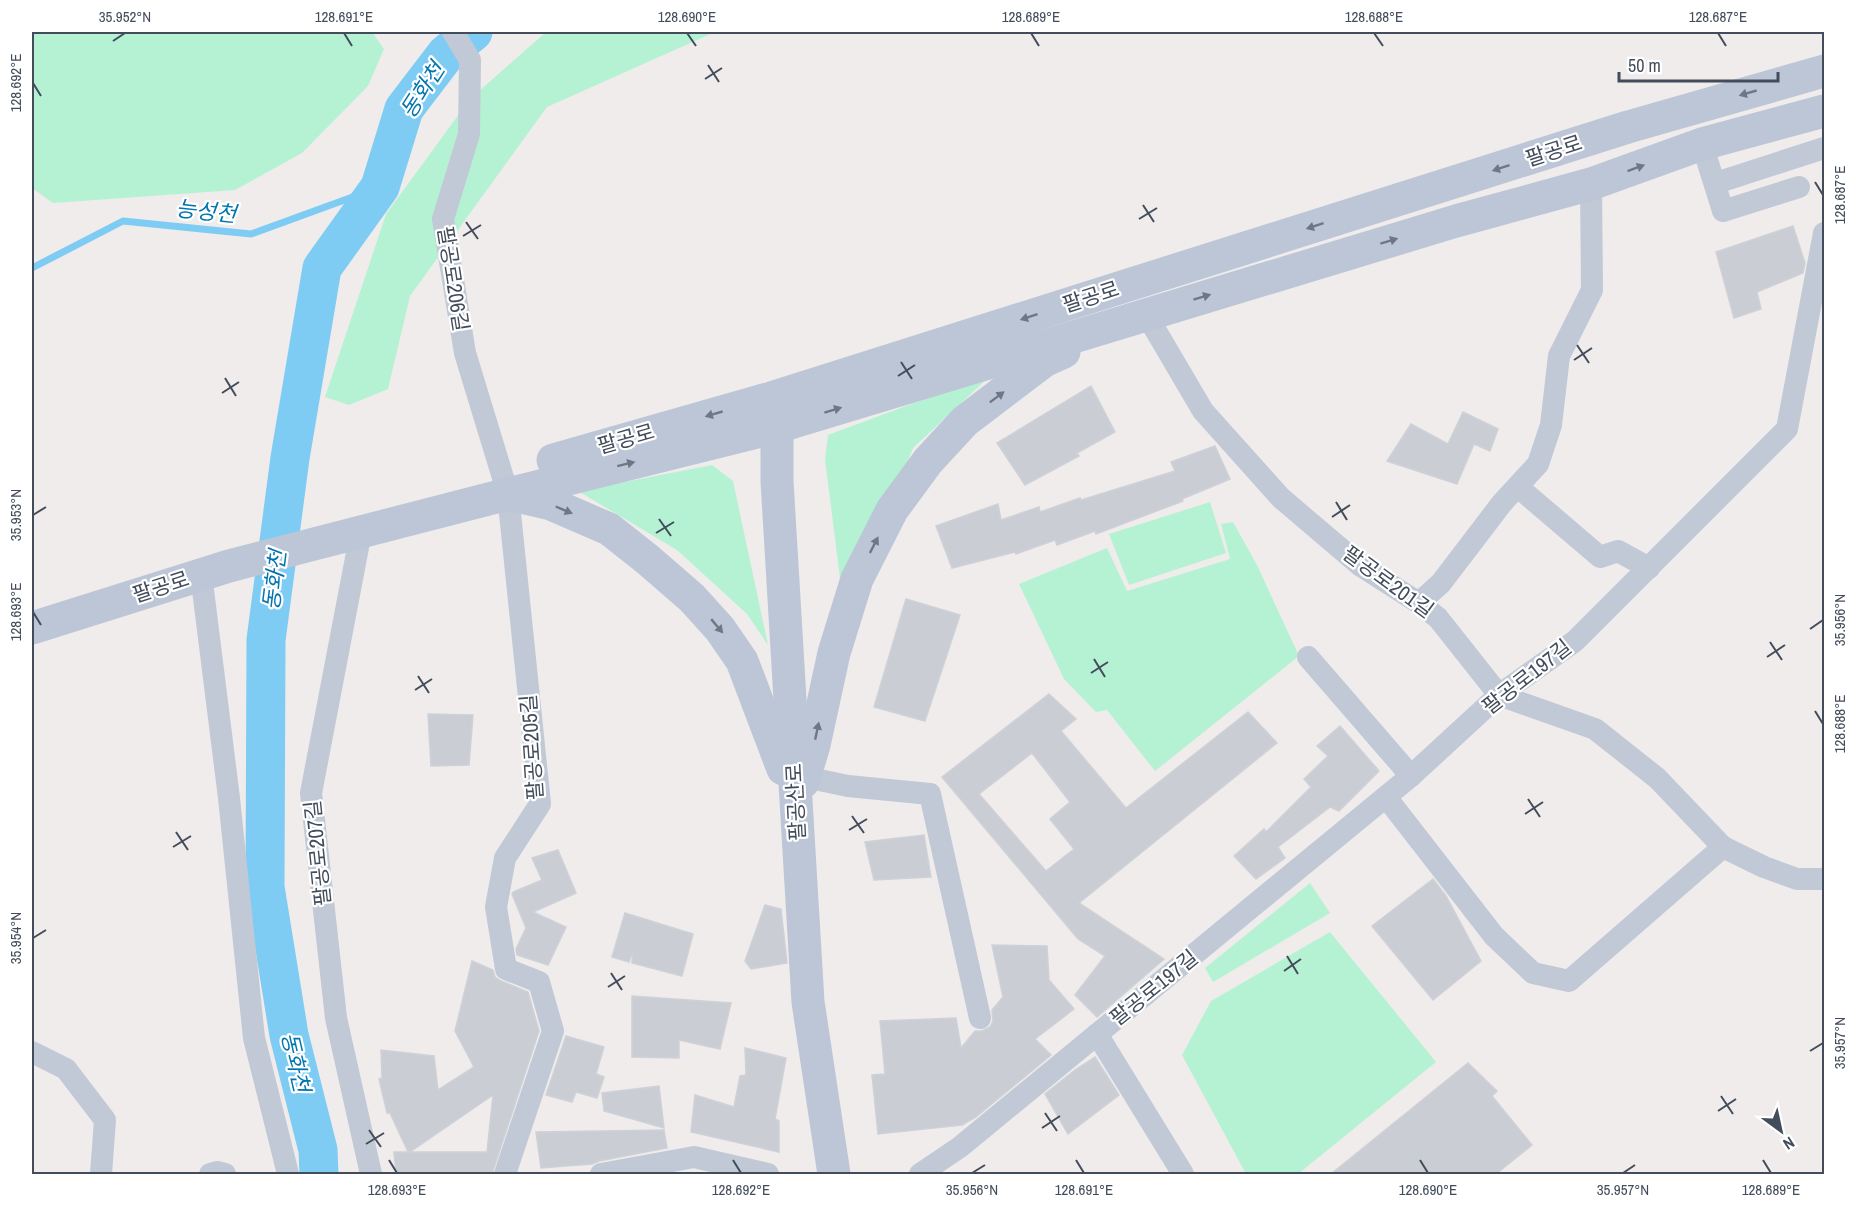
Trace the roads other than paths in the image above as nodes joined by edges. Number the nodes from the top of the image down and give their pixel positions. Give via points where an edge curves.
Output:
1 (453, 32) edge
2 (1824, 71) edge
3 (1824, 111) edge
4 (1702, 144) junction
5 (1824, 148) edge
6 (1716, 183) junction
7 (1591, 184) junction
8 (1798, 187) dead end
9 (1824, 233) edge
10 (1146, 314) junction
11 (774, 413) junction
12 (505, 484) junction
13 (1518, 488) junction
14 (361, 532) junction
15 (1649, 568) junction
16 (215, 570) junction
17 (1419, 603) junction
18 (32, 628) edge
19 (1308, 657) dead end
20 (1499, 696) junction
21 (1411, 776) junction
22 (801, 792) junction
23 (1386, 796) junction
24 (1723, 846) junction
25 (1824, 879) edge
26 (980, 1018) dead end
27 (1097, 1034) junction
28 (32, 1052) edge
29 (101, 1174) edge
30 (210, 1174) edge
31 (225, 1174) edge
32 (288, 1174) edge
33 (371, 1174) edge
34 (505, 1174) edge
35 (601, 1174) edge
36 (768, 1174) edge
37 (834, 1174) edge
38 (920, 1174) edge
39 (1183, 1174) edge

1 - 12 street, 팔공로206길 via 470,60 469,134 443,219 465,353
2 -> 11 main road, 팔공로 via 1628,128
3 - 4 main road, 팔공로
4 - 6 street
7 -> 4 main road, 팔공로
5 - 6 street
6 - 8 street via 1723,211
10 -> 7 main road, 팔공로
7 - 13 street, 팔공로 via 1592,290 1558,356 1551,425 1538,464
9 - 15 street, 팔공로197길 via 1787,429
11 -> 10 main road, 팔공로
10 - 17 street, 팔공로201길 via 1203,411 1281,498 1361,566
22 -> 10 main road via 834,653 857,579 892,510 928,461 965,421 1044,361
11 - 12 main road, 팔공로
11 - 22 main road, 팔공산로
12 - 14 main road, 팔공로
12 -> 22 main road via 609,529 699,606 742,662
12 - 34 street, 팔공로205길 via 540,804 505,858 496,907 507,969 539,982 553,1031
13 - 15 street via 1600,557 1618,551
13 - 17 street, 팔공로 via 1441,583
14 - 16 main road, 팔공로
14 - 33 street, 팔공로207길 via 311,793 336,1018
15 - 20 street, 팔공로197길 via 1575,641
16 - 18 main road, 팔공로
16 - 32 street via 229,798 254,1038
17 - 20 street, 팔공로201길 via 1438,618
19 - 21 street
20 - 21 street, 팔공로197길
20 - 24 street via 1595,729 1656,778
21 - 23 street, 팔공로197길
22 - 26 street via 848,786 930,794
22 - 37 main road, 팔공산로 via 808,1002
23 - 24 street via 1494,936 1533,973 1569,981
23 - 27 street, 팔공로197길
24 - 25 street via 1797,879
27 - 38 street, 팔공로197길 via 960,1147
27 - 39 street, 팔공로197길
28 - 29 street via 66,1069 105,1120
30 - 31 street
35 - 36 street via 694,1157

